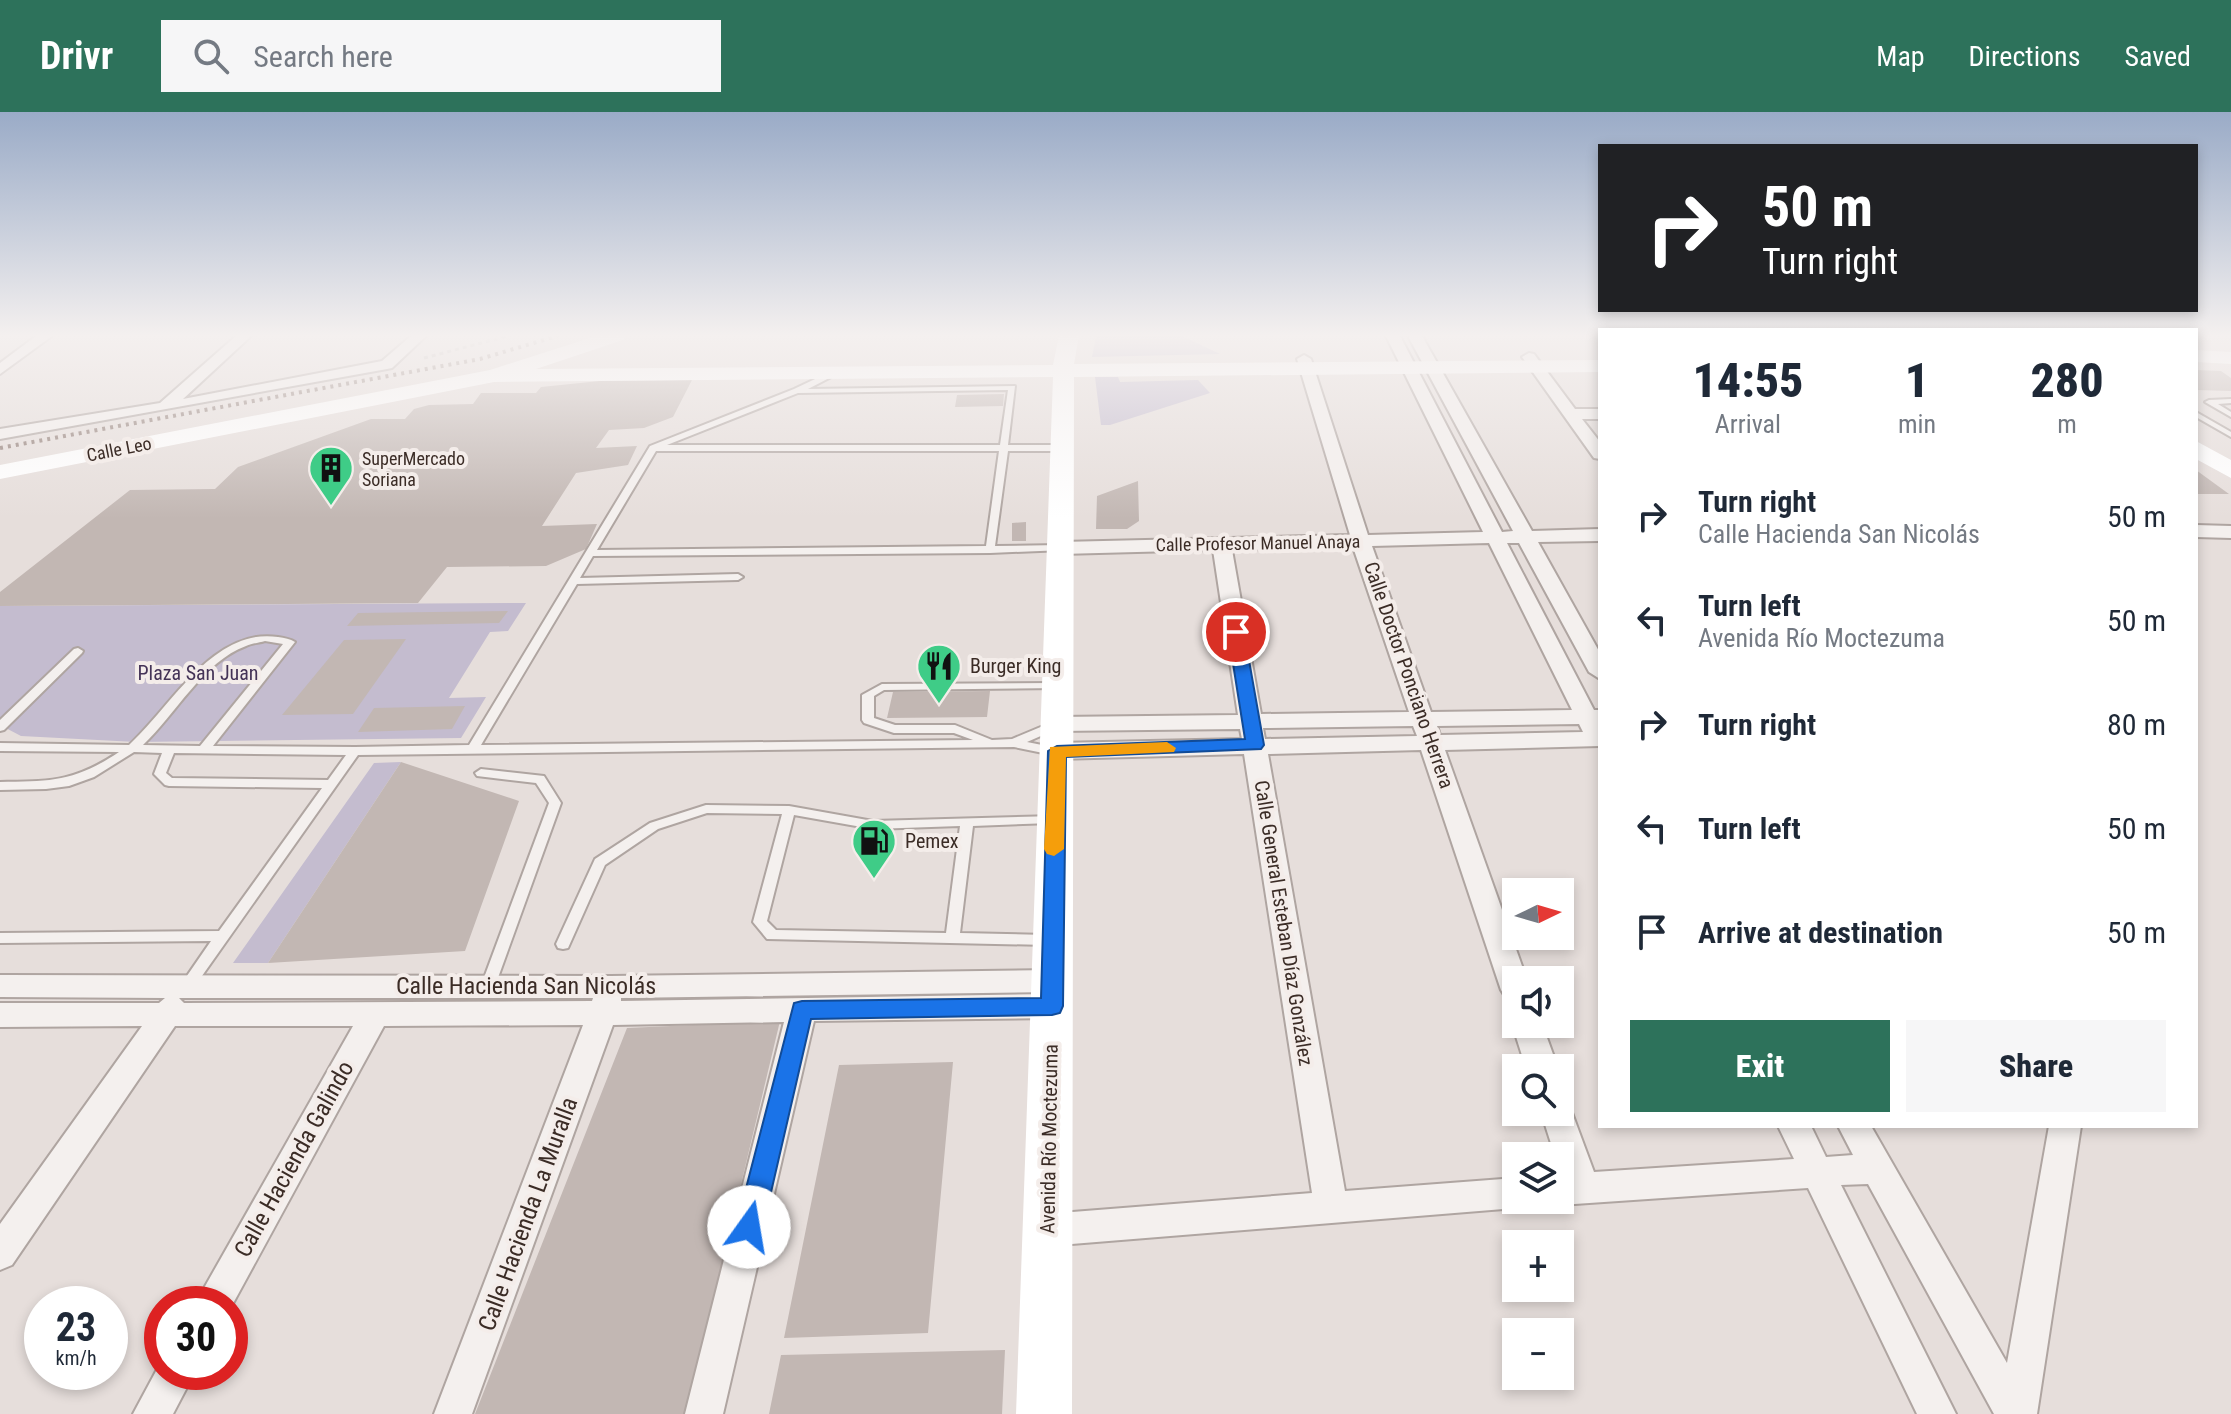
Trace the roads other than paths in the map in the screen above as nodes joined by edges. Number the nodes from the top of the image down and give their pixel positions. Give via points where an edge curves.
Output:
1 (176, 397) edge
2 (219, 397) edge
3 (387, 397) edge
4 (782, 397) edge
5 (1011, 397) edge
6 (1064, 397) edge
7 (1316, 397) edge
8 (1433, 397) edge
9 (1439, 397) edge
10 (1558, 397) edge
11 (2231, 401) edge
12 (165, 407) junction
13 (1571, 414) junction
14 (1598, 414) edge
15 (2198, 415) edge
16 (2231, 415) edge
17 (0, 434) edge
18 (2198, 435) edge
19 (2231, 435) edge
20 (653, 448) junction
21 (1063, 448) junction
22 (2198, 449) edge
23 (1004, 450) junction
24 (1598, 451) edge
25 (2231, 457) edge
26 (2231, 471) edge
27 (0, 472) edge
28 (2200, 531) edge
29 (2231, 532) edge
30 (1598, 535) edge
31 (1495, 536) junction
32 (1525, 536) junction
33 (1361, 541) junction
34 (1221, 543) junction
35 (1061, 548) junction
36 (2231, 549) edge
37 (990, 550) junction
38 (590, 553) junction
39 (738, 577) dead end
40 (574, 581) junction
41 (78, 651) dead end
42 (1598, 668) edge
43 (1059, 686) junction
44 (0, 727) edge
45 (1429, 730) junction
46 (1597, 731) edge
47 (1253, 733) junction
48 (1057, 738) junction
49 (993, 743) junction
50 (1014, 743) junction
51 (0, 747) edge
52 (134, 748) junction
53 (170, 748) junction
54 (204, 749) junction
55 (473, 749) junction
56 (355, 751) junction
57 (481, 773) dead end
58 (331, 784) junction
59 (0, 786) edge
60 (789, 810) junction
61 (1054, 818) junction
62 (967, 822) junction
63 (222, 936) junction
64 (0, 938) edge
65 (952, 938) junction
66 (1053, 940) junction
67 (563, 944) dead end
68 (1508, 966) edge
69 (0, 986) edge
70 (187, 986) junction
71 (488, 986) junction
72 (1052, 994) junction
73 (607, 1000) junction
74 (802, 1010) junction
75 (375, 1014) junction
76 (0, 1015) edge
77 (167, 1015) junction
78 (1795, 1128) edge
79 (1855, 1128) edge
80 (2065, 1128) edge
81 (1878, 1168) junction
82 (1817, 1170) junction
83 (1574, 1189) edge
84 (1502, 1194) edge
85 (1331, 1208) junction
86 (1047, 1230) junction
87 (0, 1253) edge
88 (223, 1286) edge
89 (166, 1390) edge
90 (152, 1414) edge
91 (453, 1414) edge
92 (704, 1414) edge
93 (1044, 1414) edge
94 (1937, 1414) edge
95 (2017, 1414) edge

1 - 12 street
2 - 12 street
3 - 27 street, Calle Leo
4 - 20 lane
5 - 23 lane
6 - 21 street, Avenida Río Moctezuma
7 - 33 street, Calle Doctor Ponciano Herrera
8 - 31 street
9 - 32 street
10 - 13 street
11 - 16 lane via 2209,402
12 - 17 street
13 - 14 street
13 - 24 street
15 - 19 lane
18 - 25 street
20 - 23 lane
20 - 38 lane
21 - 23 lane
21 - 35 street, Avenida Río Moctezuma
22 - 26 street
23 - 37 lane
28 - 29 street
28 - 36 street
30 - 32 street, Calle Profesor Manuel Anaya
31 - 32 street, Calle Profesor Manuel Anaya
31 - 33 street, Calle Profesor Manuel Anaya
31 - 46 street
32 - 42 street
33 - 34 street, Calle Profesor Manuel Anaya
33 - 45 street, Calle Doctor Ponciano Herrera
34 - 35 street, Calle Profesor Manuel Anaya
34 - 47 street, Calle General Esteban Díaz González
35 - 37 lane
35 - 43 street, Avenida Río Moctezuma
37 - 38 lane
38 - 40 lane
39 - 40 lane
40 - 55 lane
41 - 44 lane
43 - 48 street, Avenida Río Moctezuma
43 - 49 lane via 882,687 868,695 868,720 894,729 955,729
45 - 46 street
45 - 47 street
45 - 68 street, Calle Doctor Ponciano Herrera
47 - 48 street
47 - 85 street, Calle General Esteban Díaz González
48 - 50 lane
48 - 50 lane
48 - 61 street, Avenida Río Moctezuma
49 - 50 lane
49 - 55 lane
51 - 52 lane
52 - 53 lane
52 - 54 lane via 219,656 247,640 290,642
52 - 59 lane via 89,775 64,783
53 - 54 lane
53 - 58 lane via 160,774 169,782
54 - 56 lane
55 - 56 lane
56 - 58 lane
57 - 71 lane via 540,779 555,803
58 - 63 lane
60 - 62 lane via 873,825
60 - 65 lane via 760,922 772,935
60 - 67 lane via 706,809 654,826 600,862
61 - 62 lane
61 - 66 street, Avenida Río Moctezuma
62 - 65 lane
63 - 64 lane
63 - 70 lane
65 - 66 lane
66 - 72 street, Avenida Río Moctezuma
69 - 70 street, Calle Hacienda San Nicolás
70 - 71 street, Calle Hacienda San Nicolás
70 - 77 street
71 - 73 street, Calle Hacienda San Nicolás
72 - 73 street, Calle Hacienda San Nicolás
72 - 74 street, Calle Hacienda San Nicolás
72 - 86 street, Avenida Río Moctezuma
73 - 74 street, Calle Hacienda San Nicolás
73 - 75 street, Calle Hacienda San Nicolás
73 - 91 street, Calle Hacienda La Muralla
74 - 92 street
75 - 77 street, Calle Hacienda San Nicolás
75 - 88 street, Calle Hacienda Galindo
76 - 77 street, Calle Hacienda San Nicolás
77 - 87 street
78 - 82 street
79 - 81 street
80 - 95 street
81 - 82 street
81 - 95 street
82 - 83 street
82 - 94 street
84 - 85 street
85 - 86 street
86 - 93 street, Avenida Río Moctezuma
89 - 90 street

